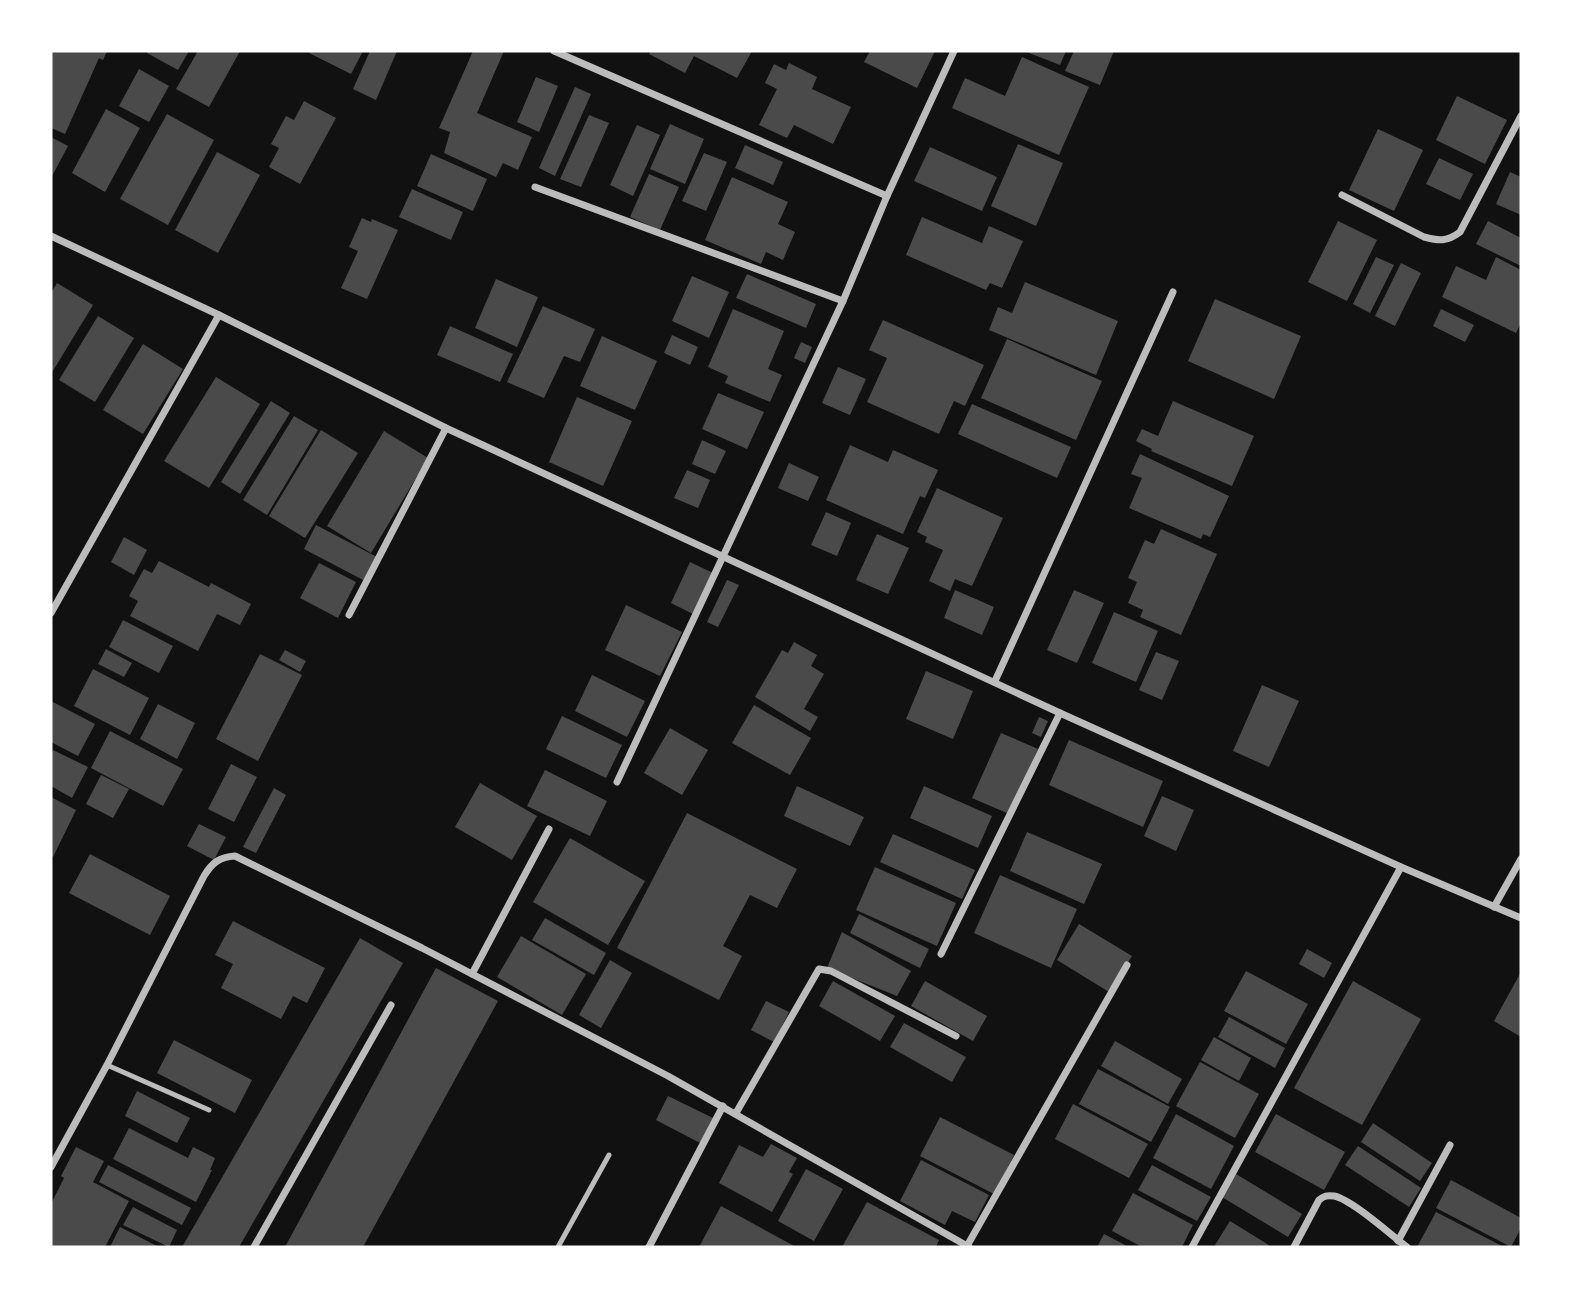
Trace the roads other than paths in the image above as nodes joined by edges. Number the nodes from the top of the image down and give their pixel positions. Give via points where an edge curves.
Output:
1 (554, 51) edge
2 (954, 51) edge
3 (1521, 116) edge
4 (534, 187) dead end
5 (1342, 195) dead end
6 (887, 196) junction
7 (51, 236) edge
8 (1173, 292) dead end
9 (843, 302) junction
10 (219, 315) junction
11 (446, 428) junction
12 (724, 557) junction
13 (51, 613) edge
14 (349, 615) dead end
15 (995, 681) junction
16 (1060, 713) junction
17 (617, 782) dead end
18 (549, 829) dead end
19 (1521, 859) edge
20 (1401, 867) junction
21 (1494, 907) junction
22 (1521, 918) edge
23 (941, 954) dead end
24 (1127, 965) dead end
25 (472, 974) junction
26 (391, 1005) dead end
27 (956, 1036) dead end
28 (107, 1065) junction
29 (723, 1106) junction
30 (209, 1110) dead end
31 (736, 1113) junction
32 (1450, 1145) dead end
33 (609, 1155) dead end
34 (51, 1167) edge
35 (1398, 1241) junction
36 (254, 1247) edge
37 (558, 1247) edge
38 (649, 1247) edge
39 (968, 1247) edge
40 (1192, 1247) edge
41 (1294, 1247) edge
42 (1407, 1247) edge

1 - 6 street
2 - 6 street
3 - 5 street via 1460,232 1450,240 1424,237
4 - 9 street
6 - 9 street
7 - 10 street
8 - 15 street
9 - 12 street
10 - 11 street
10 - 13 street
11 - 12 street
11 - 14 street
12 - 15 street
12 - 17 street
15 - 16 street
16 - 20 street
16 - 23 street
18 - 25 street
19 - 21 street
20 - 21 street
20 - 40 street
21 - 22 street
24 - 39 street
25 - 28 street via 247,860 225,857 212,863 204,876
25 - 29 street
26 - 36 street
27 - 31 street via 819,969
28 - 30 lane
28 - 34 street
29 - 31 street
29 - 38 street
31 - 39 street
32 - 35 street
33 - 37 lane
35 - 41 street via 1343,1199 1330,1195 1319,1200
35 - 42 street

